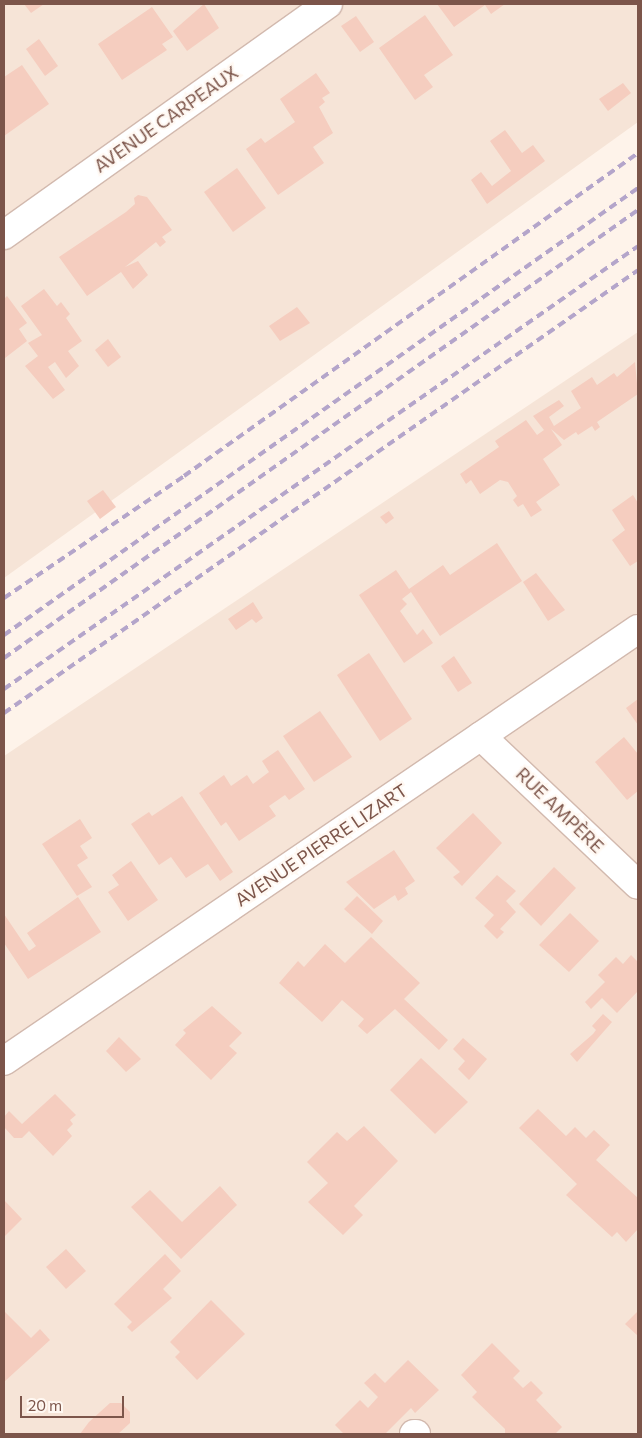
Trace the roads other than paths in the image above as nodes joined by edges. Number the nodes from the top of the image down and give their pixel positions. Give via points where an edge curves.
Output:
1 (328, 4) edge
2 (4, 234) edge
3 (638, 629) edge
4 (481, 736) junction
5 (638, 885) edge
6 (4, 1061) edge

1 - 2 street, AVENUE CARPEAUX
3 - 4 street, AVENUE PIERRE LIZART
4 - 5 street, RUE AMPÈRE
4 - 6 street, AVENUE PIERRE LIZART

